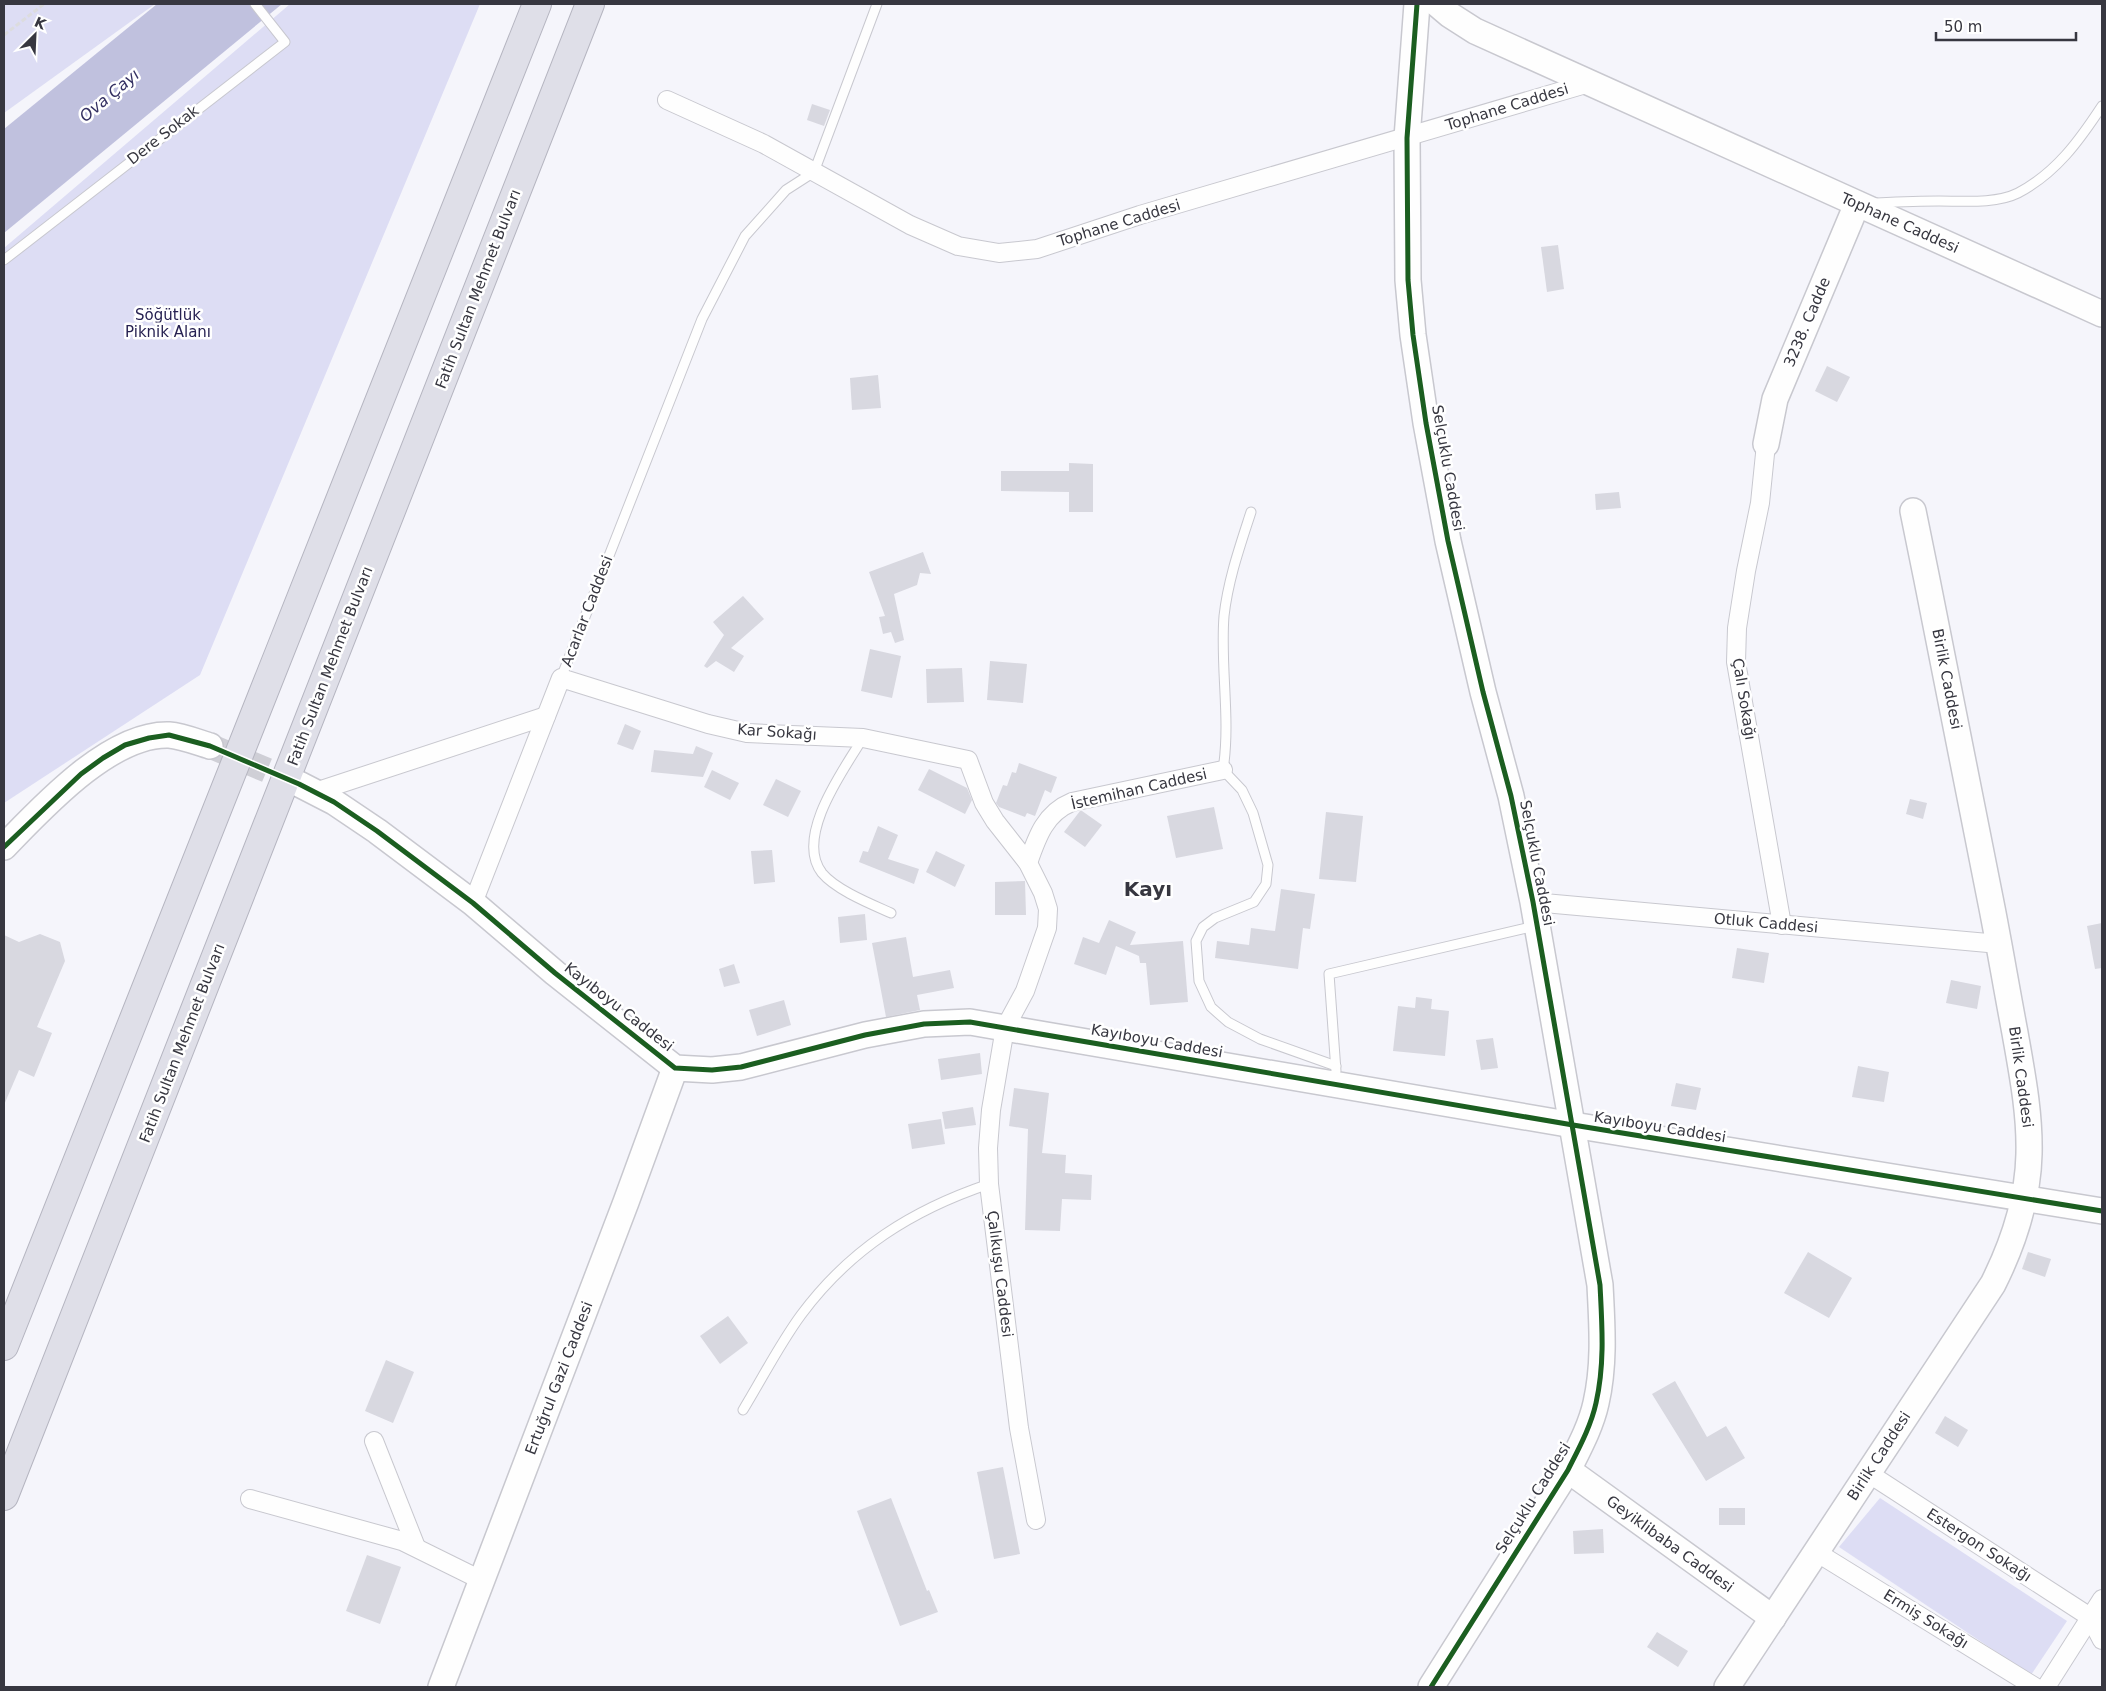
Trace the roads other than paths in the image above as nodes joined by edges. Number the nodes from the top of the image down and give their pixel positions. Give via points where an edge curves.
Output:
1 (255, 4) edge
2 (537, 4) edge
3 (590, 4) edge
4 (877, 4) edge
5 (1417, 4) edge
6 (1437, 4) edge
7 (1589, 83) junction
8 (667, 100) dead end
9 (2102, 106) edge
10 (1407, 138) junction
11 (814, 172) junction
12 (1857, 204) junction
13 (4, 260) edge
14 (2102, 314) edge
15 (1766, 444) joint
16 (1913, 511) dead end
17 (1250, 512) dead end
18 (560, 678) junction
19 (546, 716) junction
20 (863, 738) junction
21 (210, 746) tunnel mouth
22 (968, 760) joint
23 (1223, 770) junction
24 (307, 788) joint
25 (4, 847) edge
26 (1028, 863) junction
27 (473, 903) junction
28 (891, 914) dead end
29 (1536, 914) junction
30 (1782, 925) junction
31 (1999, 944) junction
32 (1005, 1028) junction
33 (675, 1068) junction
34 (1336, 1075) junction
35 (1573, 1126) junction
36 (989, 1184) junction
37 (2023, 1198) junction
38 (2102, 1211) edge
39 (4, 1346) edge
40 (743, 1410) dead end
41 (374, 1440) dead end
42 (1568, 1470) junction
43 (1868, 1473) junction
44 (4, 1496) edge
45 (250, 1499) dead end
46 (1036, 1520) dead end
47 (416, 1547) junction
48 (1816, 1552) junction
49 (482, 1580) junction
50 (2102, 1599) edge
51 (2090, 1617) junction
52 (1772, 1618) junction
53 (2102, 1640) edge
54 (441, 1687) edge
55 (1431, 1687) edge
56 (1727, 1687) edge
57 (2035, 1687) edge
58 (2046, 1687) edge

1 - 13 lane, Dere Sokak via 285,42
2 - 39 highway
3 - 44 highway, Fatih Sultan Mehmet Bulvarı
4 - 11 lane
5 - 10 street, Selçuklu Caddesi
6 - 7 street, Tophane Caddesi via 1475,31
7 - 10 street, Tophane Caddesi
7 - 12 street, Tophane Caddesi
8 - 11 street, Tophane Caddesi via 764,144
9 - 12 lane via 2065,158 2017,194 1967,201
10 - 11 street, Tophane Caddesi via 1140,215 1037,249 999,253 958,246 910,225
10 - 29 street, Selçuklu Caddesi via 1408,280 1426,423 1448,541 1511,796
11 - 18 lane, Acarlar Caddesi via 786,190 745,236 702,319
12 - 14 street, Tophane Caddesi
12 - 15 street, 3238. Cadde via 1776,399
15 - 30 street, Çalı Sokağı via 1760,503 1737,628 1736,662
16 - 31 street, Birlik Caddesi
17 - 23 lane via 1228,588 1224,618 1226,747
18 - 19 street, Acarlar Caddesi
18 - 20 street, Kar Sokağı via 747,733
19 - 24 street
19 - 27 street, Acarlar Caddesi
20 - 22 street, Kar Sokağı
20 - 28 lane via 822,811 814,854 822,873 835,884
21 - 25 street via 169,735 125,745 81,774
22 - 26 street, Çalıkuşu Caddesi via 984,803
23 - 26 street, İstemihan Caddesi via 1060,807 1039,832
23 - 34 lane via 1242,790 1256,822 1268,866 1266,884 1254,902 1215,918 1203,927 1196,941 1199,981 1211,1007 1228,1022
24 - 27 street, Kayıboyu Caddesi via 377,831
26 - 32 street, Çalıkuşu Caddesi via 1044,894 1048,909 1047,928 1025,991
27 - 33 street, Kayıboyu Caddesi
29 - 30 street, Otluk Caddesi
29 - 34 lane via 1329,974
29 - 35 street, Selçuklu Caddesi
30 - 31 street, Otluk Caddesi
31 - 37 street, Birlik Caddesi via 2029,1119 2029,1156
32 - 33 street, Kayıboyu Caddesi via 970,1022 924,1024 865,1035 740,1067 712,1070
32 - 34 street, Kayıboyu Caddesi
32 - 36 street, Çalıkuşu Caddesi via 988,1148
33 - 49 street, Ertuğrul Gazi Caddesi
34 - 35 street, Kayıboyu Caddesi
35 - 37 street, Kayıboyu Caddesi
35 - 42 street, Selçuklu Caddesi via 1600,1285 1604,1342 1596,1404
36 - 40 lane via 928,1208 849,1260 801,1316
36 - 46 street, Çalıkuşu Caddesi via 1019,1428
37 - 38 street, Kayıboyu Caddesi
37 - 43 street, Birlik Caddesi via 2012,1240 1993,1284
41 - 47 street
42 - 52 street, Geyiklibaba Caddesi
42 - 55 street, Selçuklu Caddesi
43 - 48 street, Birlik Caddesi
43 - 51 street, Estergon Sokağı
45 - 47 street
47 - 49 street
48 - 52 street, Birlik Caddesi
48 - 57 street, Ermiş Sokağı
49 - 54 street, Ertuğrul Gazi Caddesi
50 - 51 street
51 - 53 street
51 - 58 street
52 - 56 street, Birlik Caddesi

